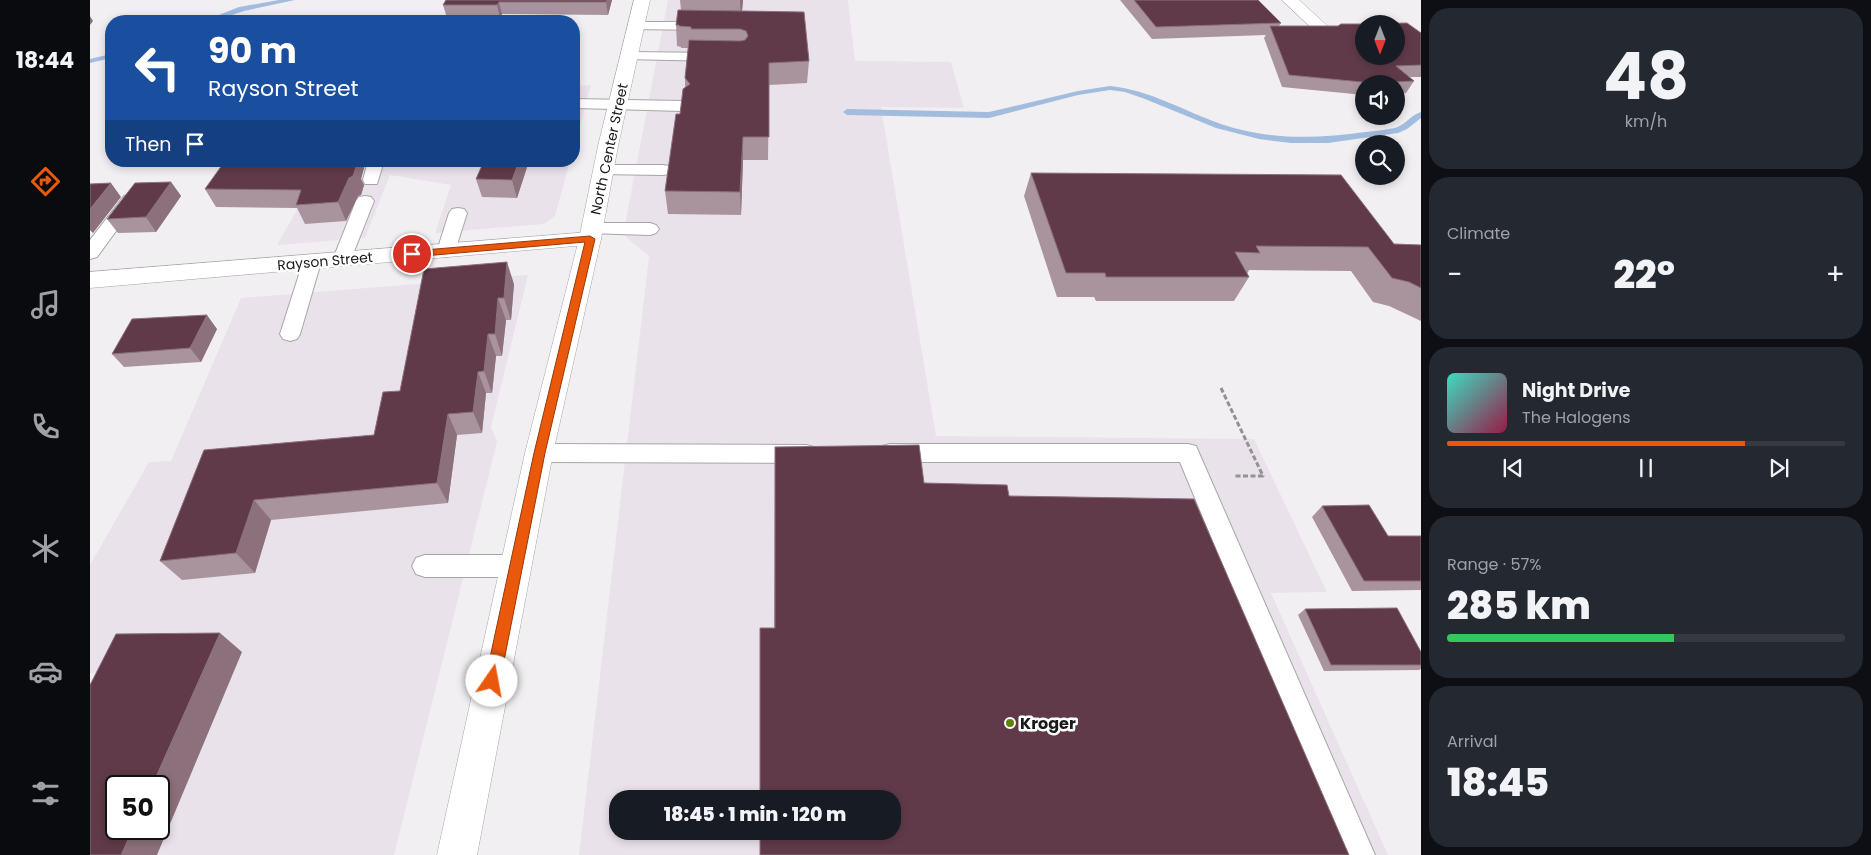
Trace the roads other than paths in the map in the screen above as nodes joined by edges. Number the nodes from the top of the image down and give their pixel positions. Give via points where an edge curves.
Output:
1 (642, 0) edge
2 (1290, 0) edge
3 (636, 26) junction
4 (717, 27) edge
5 (1326, 32) edge
6 (629, 56) junction
7 (730, 57) edge
8 (580, 103) edge
9 (618, 105) junction
10 (682, 106) edge
11 (374, 167) edge
12 (604, 170) junction
13 (664, 170) dead end
14 (371, 180) dead end
15 (142, 185) edge
16 (365, 201) dead end
17 (458, 213) dead end
18 (650, 229) dead end
19 (591, 234) junction
20 (446, 251) junction
21 (90, 253) edge
22 (342, 259) junction
23 (312, 262) junction
24 (90, 280) edge
25 (290, 334) dead end
26 (539, 453) junction
27 (826, 454) edge
28 (866, 454) edge
29 (425, 566) dead end
30 (516, 566) junction
31 (457, 855) edge
32 (1359, 855) edge

1 - 3 main road, North Center Street
2 - 5 main road
3 - 4 lane
3 - 6 main road, North Center Street
6 - 7 lane
6 - 9 main road, North Center Street
8 - 9 lane
9 - 10 lane
9 - 12 main road, North Center Street
11 - 14 lane
12 - 13 lane
12 - 19 main road, North Center Street
15 - 21 lane
16 - 22 lane
17 - 20 lane
18 - 19 lane
19 - 20 main road, Rayson Street
19 - 26 main road, North Center Street
20 - 22 main road, Rayson Street
22 - 23 main road, Rayson Street
23 - 24 main road, Rayson Street
23 - 25 lane
26 - 27 lane
26 - 30 main road, North Center Street
28 - 32 lane via 1188,453
29 - 30 lane
30 - 31 main road, North Center Street

